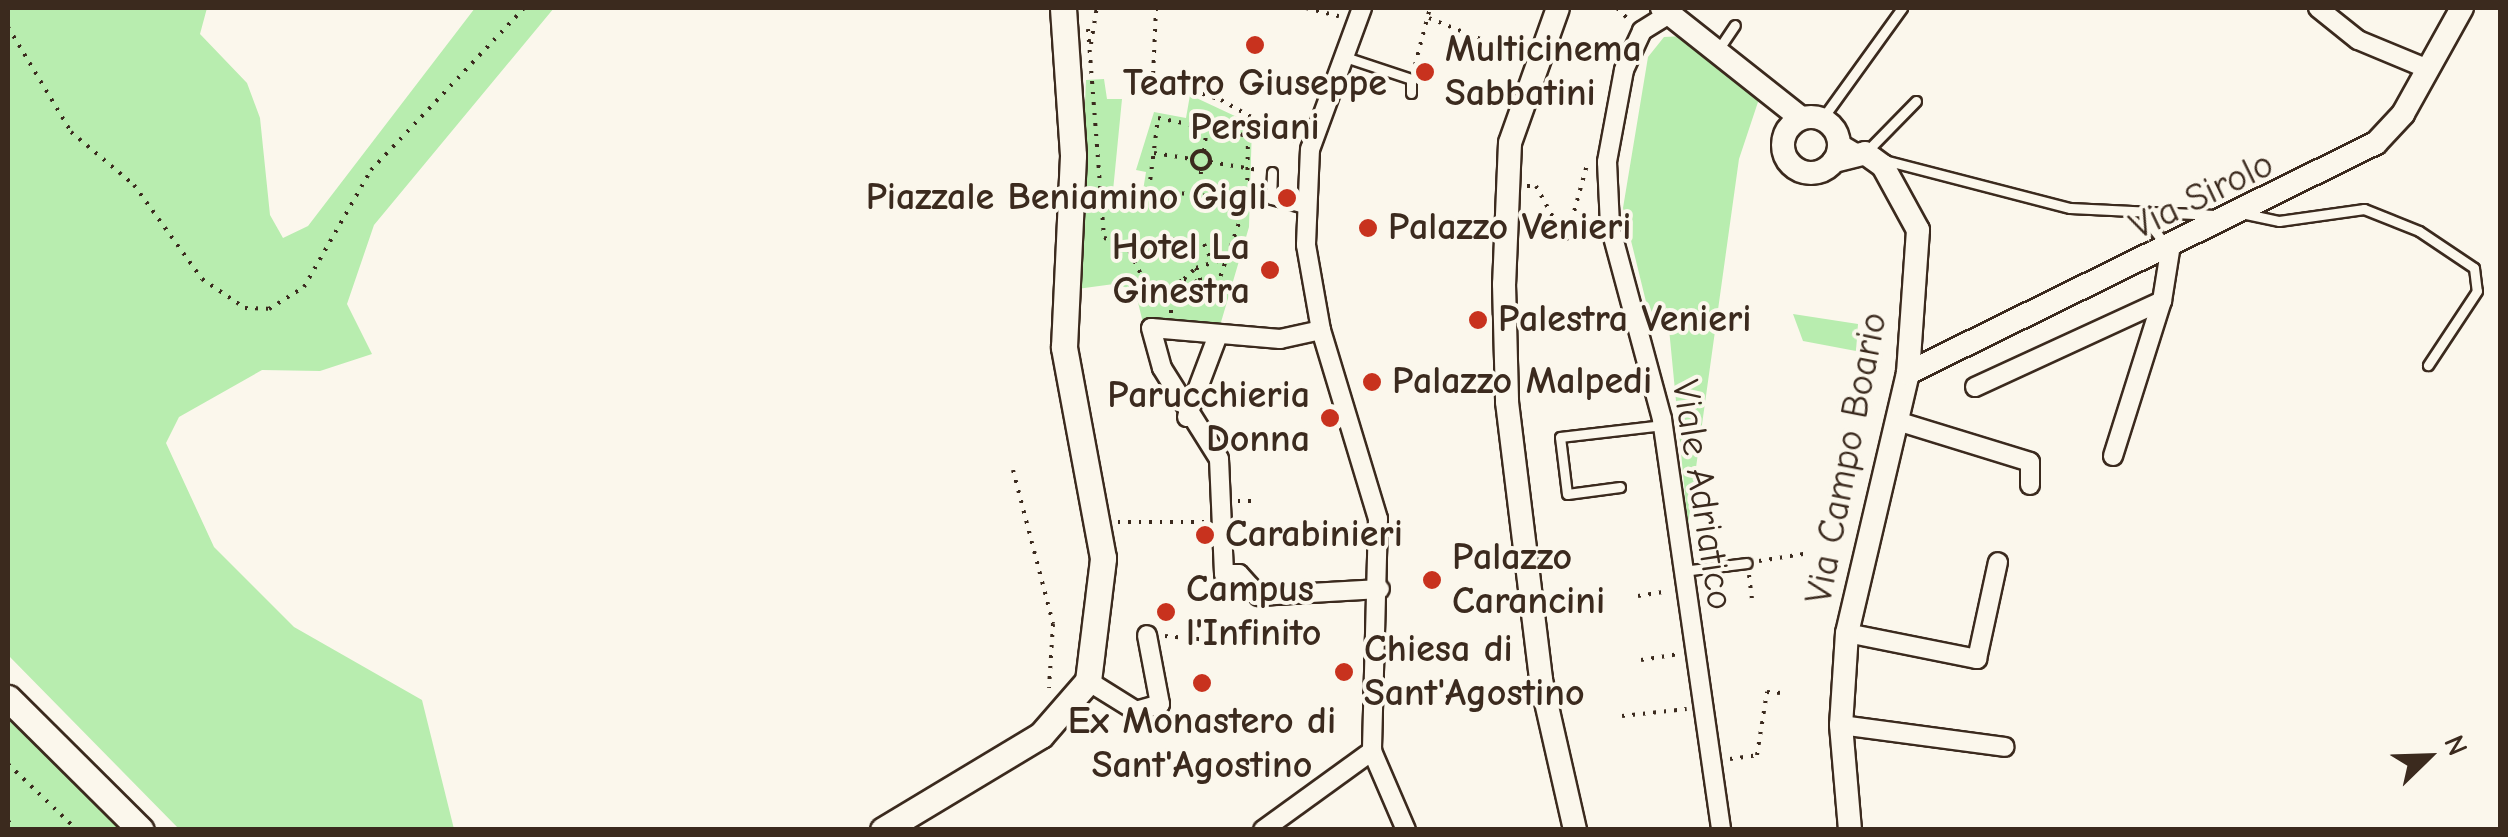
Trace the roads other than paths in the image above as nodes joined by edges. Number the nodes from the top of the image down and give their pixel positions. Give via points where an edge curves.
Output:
1 (1063, 8) edge
2 (1558, 8) edge
3 (1902, 8) edge
4 (2318, 8) edge
5 (2462, 8) edge
6 (1666, 11) edge
7 (1360, 14) edge
8 (1735, 25) dead end
9 (1718, 50) junction
10 (1345, 57) junction
11 (2428, 68) junction
12 (1411, 92) dead end
13 (1916, 101) dead end
14 (1811, 127) junction
15 (1866, 152) junction
16 (1834, 161) junction
17 (1272, 172) road end
18 (1305, 208) junction
19 (2248, 214) junction
20 (2144, 217) junction
21 (2170, 252) junction
22 (2162, 301) junction
23 (1321, 330) junction
24 (1218, 334) junction
25 (2428, 365) dead end
26 (1908, 373) junction
27 (1975, 387) dead end
28 (1188, 416) junction
29 (1897, 421) junction
30 (1663, 425) junction
31 (2113, 456) dead end
32 (2030, 485) dead end
33 (1620, 487) dead end
34 (1998, 562) dead end
35 (1747, 563) road end
36 (1682, 580) junction
37 (1380, 589) junction
38 (1848, 633) junction
39 (1147, 635) road end
40 (1088, 681) junction
41 (8, 698) edge
42 (1841, 725) junction
43 (2005, 747) dead end
44 (1372, 751) junction
45 (141, 830) edge
46 (884, 830) edge
47 (1263, 830) edge
48 (1406, 830) edge
49 (1575, 830) edge
50 (1721, 830) edge
51 (1850, 830) edge

1 - 40 main road via 1073,155 1064,348 1101,522
2 - 49 street via 1534,61 1508,186 1507,402 1541,680
3 - 14 lane
4 - 11 street via 2358,40
5 - 11 street, Via Sirolo
6 - 9 street
6 - 30 street, Viale Adriatico via 1632,50 1607,162 1610,226
7 - 10 street
8 - 9 lane
9 - 14 street via 1770,100
10 - 12 lane via 1411,79
10 - 18 street via 1310,149
11 - 19 street, Via Sirolo via 2376,143
13 - 15 lane
14 - 15 lane
14 - 16 street
14 - 16 street via 1796,168 1820,172
15 - 16 street
15 - 20 lane via 1999,196
15 - 26 street, Via Campo Boario via 1896,180 1918,230
17 - 18 lane via 1272,199
18 - 23 street
19 - 20 lane
19 - 21 street, Via Sirolo
19 - 25 lane via 2280,220 2364,209 2474,268 2476,291
20 - 21 lane
21 - 22 street
21 - 26 street, Via Sirolo
22 - 27 street
22 - 31 street
23 - 24 street
23 - 37 street via 1378,519
24 - 28 street
24 - 28 street via 1150,328
26 - 29 street, Via Campo Boario
28 - 37 street via 1219,460 1224,574 1238,574 1259,596 1302,587
29 - 32 street via 2030,462
29 - 38 street, Via Campo Boario
30 - 33 lane via 1560,436 1568,494
30 - 36 street, Viale Adriatico
34 - 38 street via 1977,659
35 - 36 lane
36 - 50 street, Viale Adriatico
37 - 44 street
38 - 42 street, Via Campo Boario
39 - 40 street via 1160,704 1136,711
40 - 46 main road via 1041,735
41 - 45 main road
42 - 43 street
42 - 51 street, Via Campo Boario
44 - 47 street
44 - 48 street

